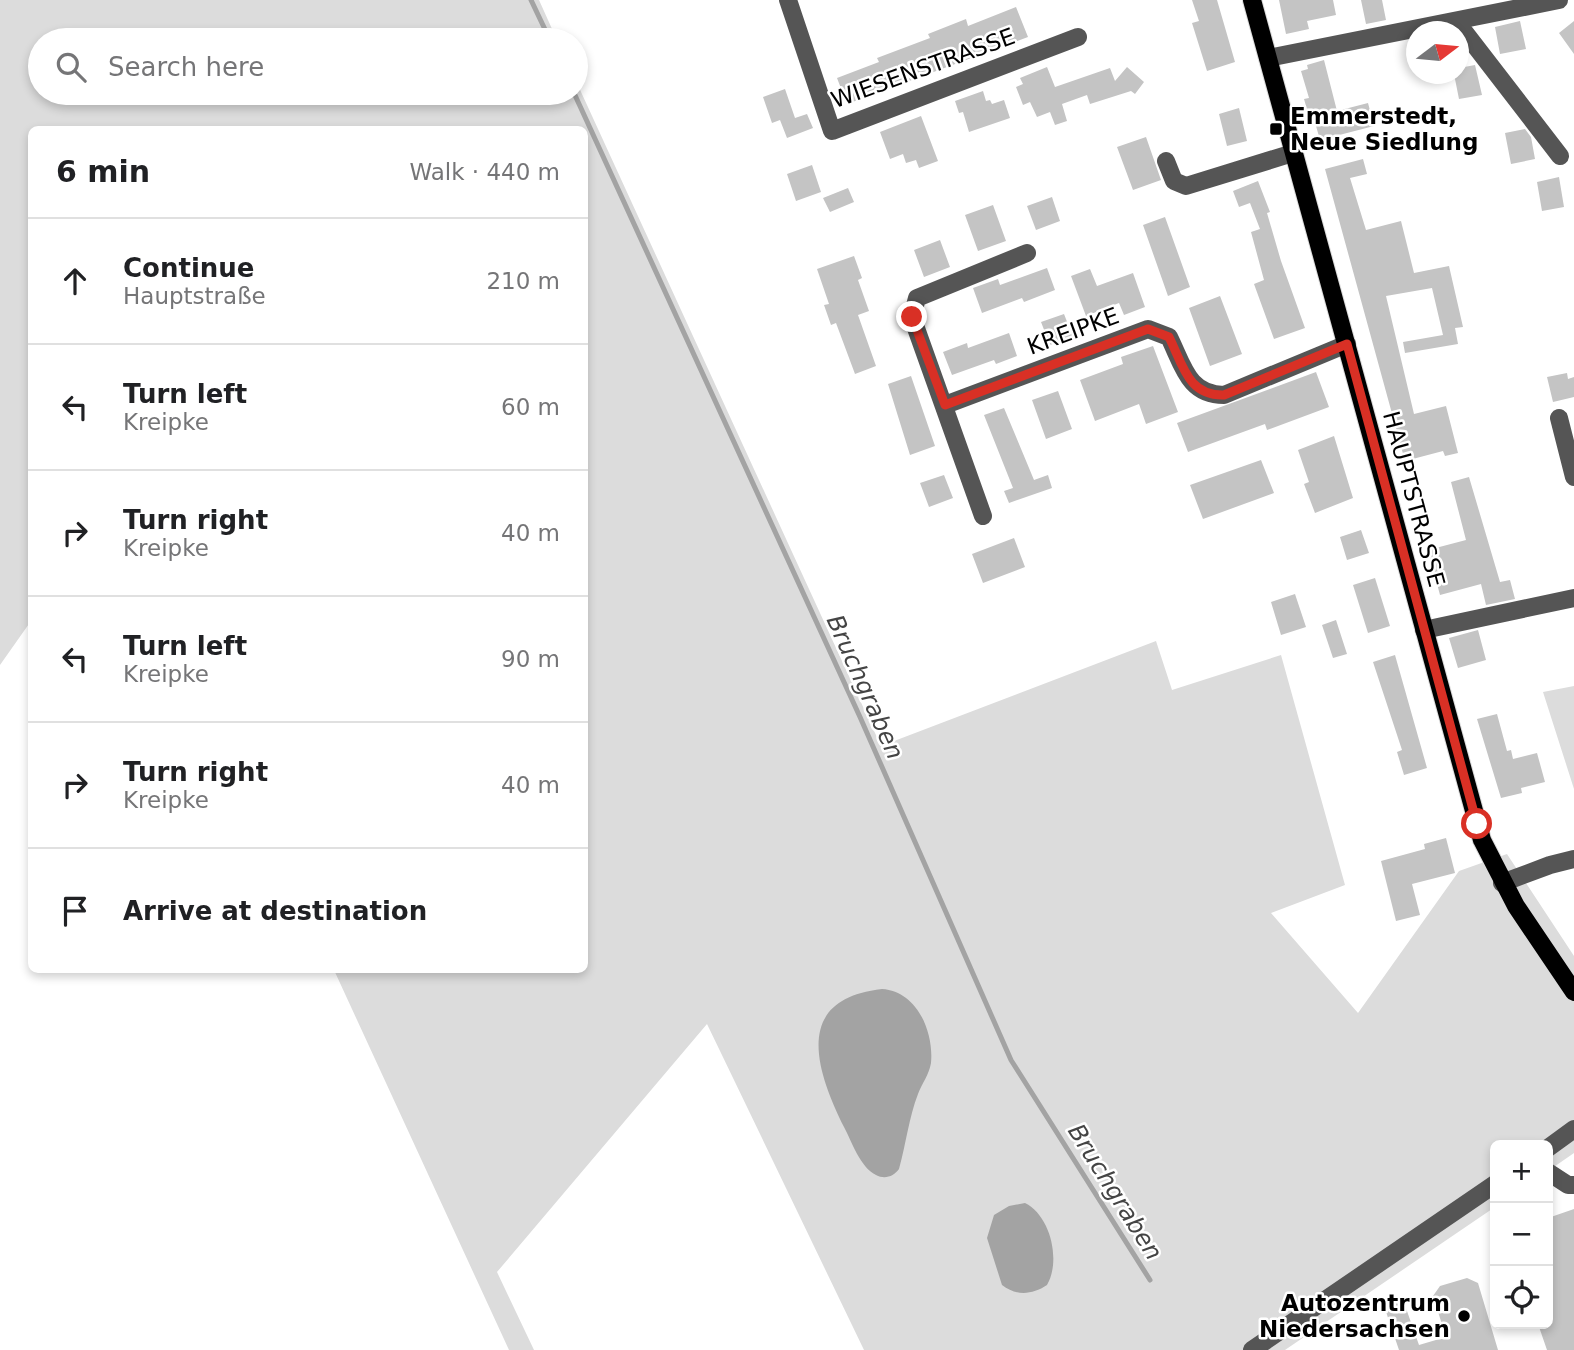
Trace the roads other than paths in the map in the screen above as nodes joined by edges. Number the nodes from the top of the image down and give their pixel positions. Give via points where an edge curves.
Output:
1 (788, 0) edge
2 (1252, 0) edge
3 (1559, 0) edge
4 (1456, 21) edge
5 (1406, 31) edge
6 (1078, 37) dead end
7 (1469, 38) edge
8 (1268, 58) junction
9 (1293, 153) junction
10 (1560, 156) dead end
11 (1166, 161) dead end
12 (1027, 253) dead end
13 (1347, 344) junction
14 (945, 405) junction
15 (1559, 418) dead end
16 (1574, 477) edge
17 (983, 516) dead end
18 (1574, 598) edge
19 (1424, 630) junction
20 (1574, 859) edge
21 (1502, 883) junction
22 (1574, 992) edge
23 (1574, 1129) edge
24 (1553, 1144) edge
25 (1553, 1175) edge
26 (1574, 1185) edge
27 (1490, 1187) edge
28 (1252, 1350) edge

1 - 6 street, WIESENSTRASSE via 832,131
2 - 8 main road, HAUPTSTRASSE
3 - 4 street
5 - 8 street
7 - 10 street
8 - 9 main road, HAUPTSTRASSE
9 - 11 street via 1186,186 1174,181
9 - 13 main road, HAUPTSTRASSE
12 - 14 street via 917,298 912,317
13 - 14 street, KREIPKE via 1224,395 1208,395 1189,377 1169,337 1148,329
13 - 19 main road, HAUPTSTRASSE
14 - 17 street
15 - 16 street
18 - 19 street
19 - 21 main road, HAUPTSTRASSE via 1479,832
20 - 21 street
21 - 22 main road, HAUPTSTRASSE
23 - 24 street
25 - 26 street
27 - 28 street

